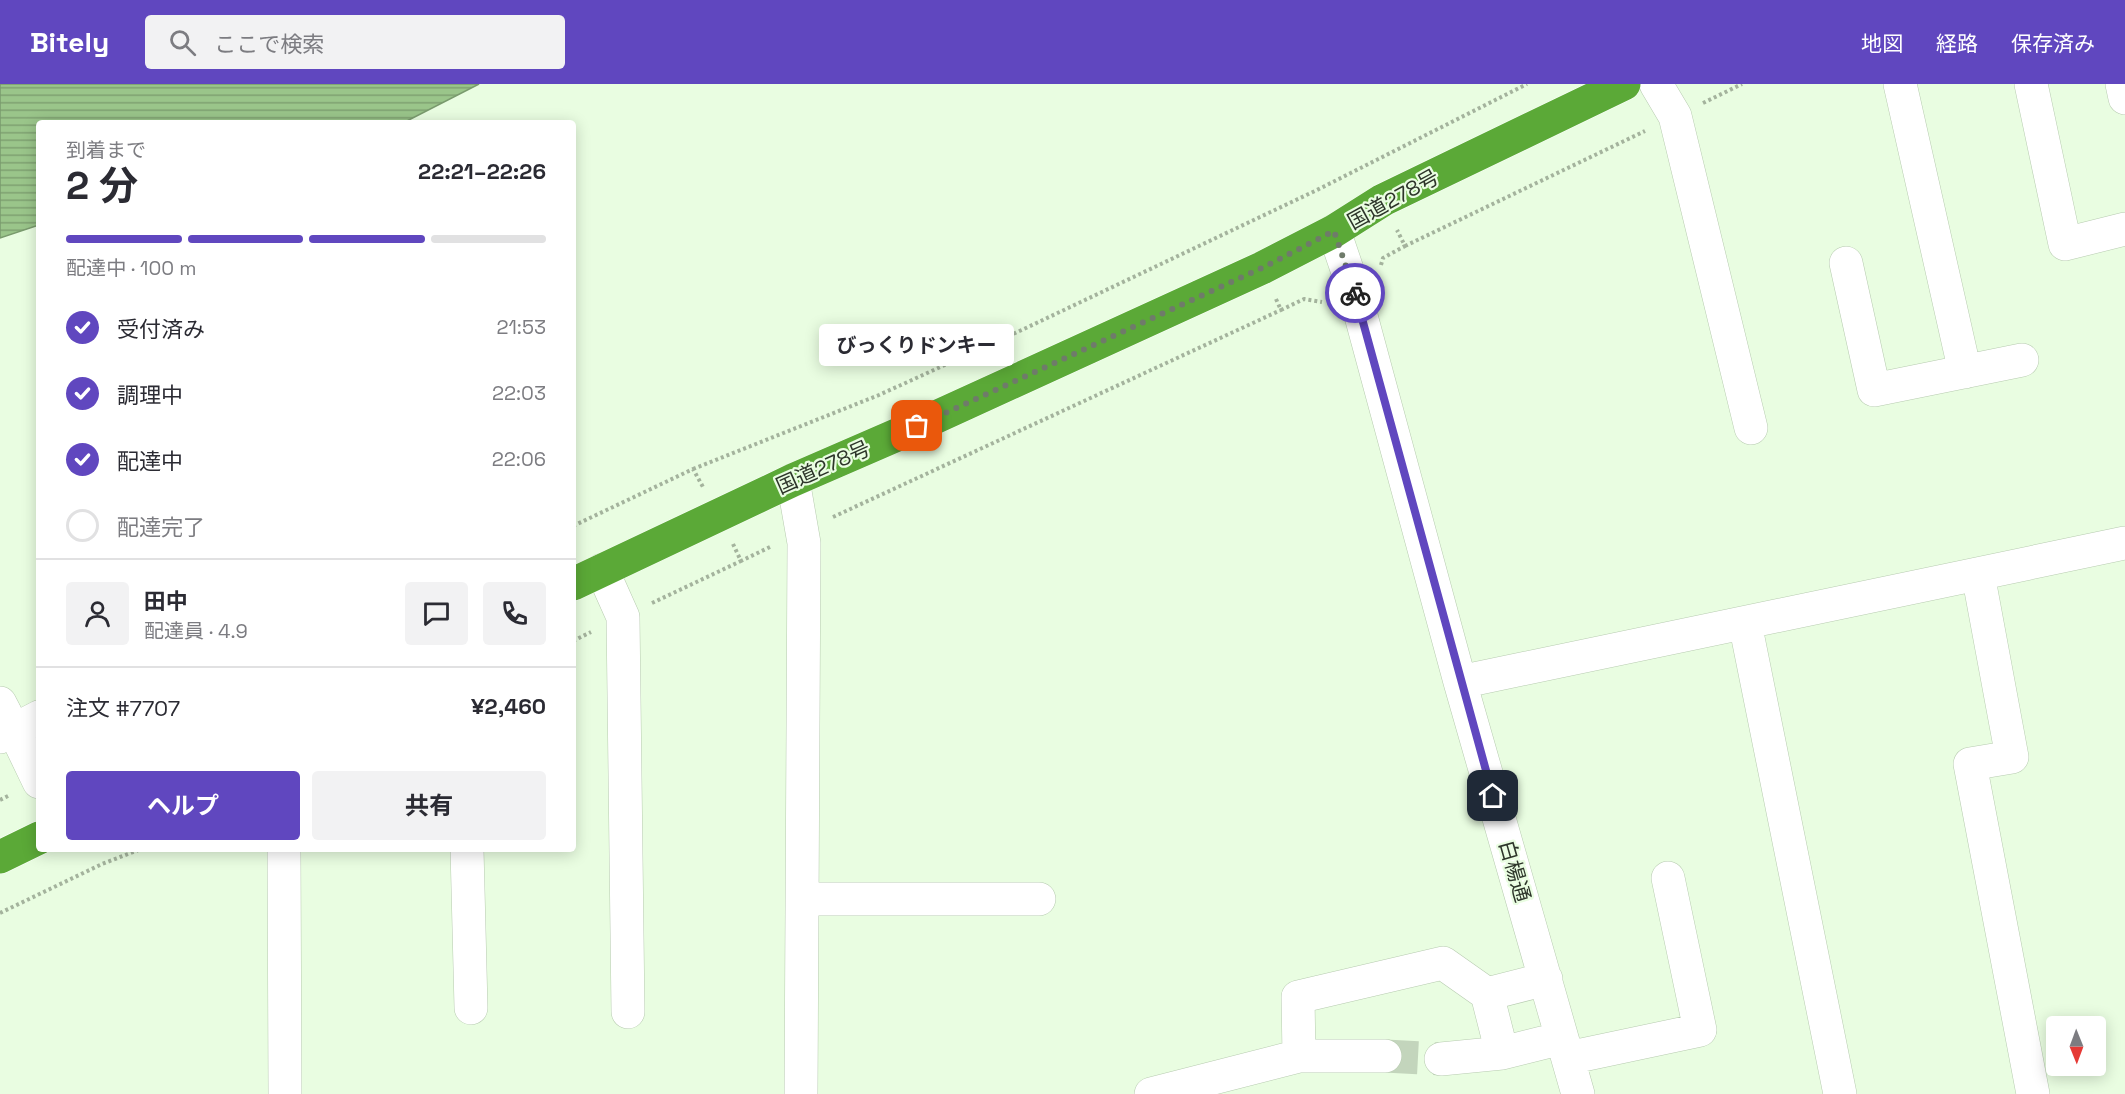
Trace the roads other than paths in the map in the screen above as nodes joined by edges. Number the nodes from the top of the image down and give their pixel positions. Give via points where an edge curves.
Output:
1 (1624, 84) edge
2 (1656, 84) edge
3 (1899, 84) edge
4 (2031, 84) edge
5 (2122, 84) edge
6 (2125, 98) edge
7 (2125, 229) edge
8 (1334, 231) junction
9 (1846, 262) dead end
10 (2022, 360) dead end
11 (1965, 372) junction
12 (1751, 428) dead end
13 (793, 480) junction
14 (2125, 543) edge
15 (602, 570) junction
16 (1978, 574) junction
17 (576, 583) edge
18 (1745, 623) junction
19 (1460, 682) junction
20 (13, 722) edge
21 (36, 775) edge
22 (36, 839) edge
23 (284, 852) edge
24 (467, 852) edge
25 (0, 856) edge
26 (1668, 878) dead end
27 (802, 899) junction
28 (1039, 899) dead end
29 (1546, 979) junction
30 (1487, 994) junction
31 (471, 1008) dead end
32 (628, 1012) dead end
33 (1565, 1048) junction
34 (1502, 1053) junction
35 (1299, 1056) junction
36 (1385, 1056) tunnel mouth
37 (1441, 1059) tunnel mouth
38 (285, 1094) edge
39 (801, 1094) edge
40 (1151, 1094) edge
41 (1578, 1094) edge
42 (1840, 1094) edge
43 (2032, 1094) edge

1 - 8 highway, 国道278号 via 1383,200
2 - 12 street via 1675,116
3 - 11 street
4 - 7 street via 2065,244
5 - 6 street
8 - 13 highway, 国道278号 via 1046,368
8 - 19 street, 白楊通 via 1354,290
9 - 11 street via 1874,390
10 - 11 street
13 - 15 highway, 国道278号
13 - 27 street via 802,531
14 - 16 street
15 - 17 highway, 国道278号
15 - 32 street via 623,617
16 - 18 street
16 - 43 street via 2012,757 1970,764
18 - 19 street
18 - 42 street
19 - 29 street, 白楊通
20 - 21 street
22 - 25 highway
23 - 38 street
24 - 31 street
26 - 33 street via 1700,1030
27 - 28 street
27 - 39 street
29 - 30 street
29 - 33 street, 白楊通
30 - 34 street
30 - 35 street via 1443,963 1298,997
33 - 34 street
33 - 41 street, 白楊通
34 - 37 street
35 - 36 street
35 - 40 street

